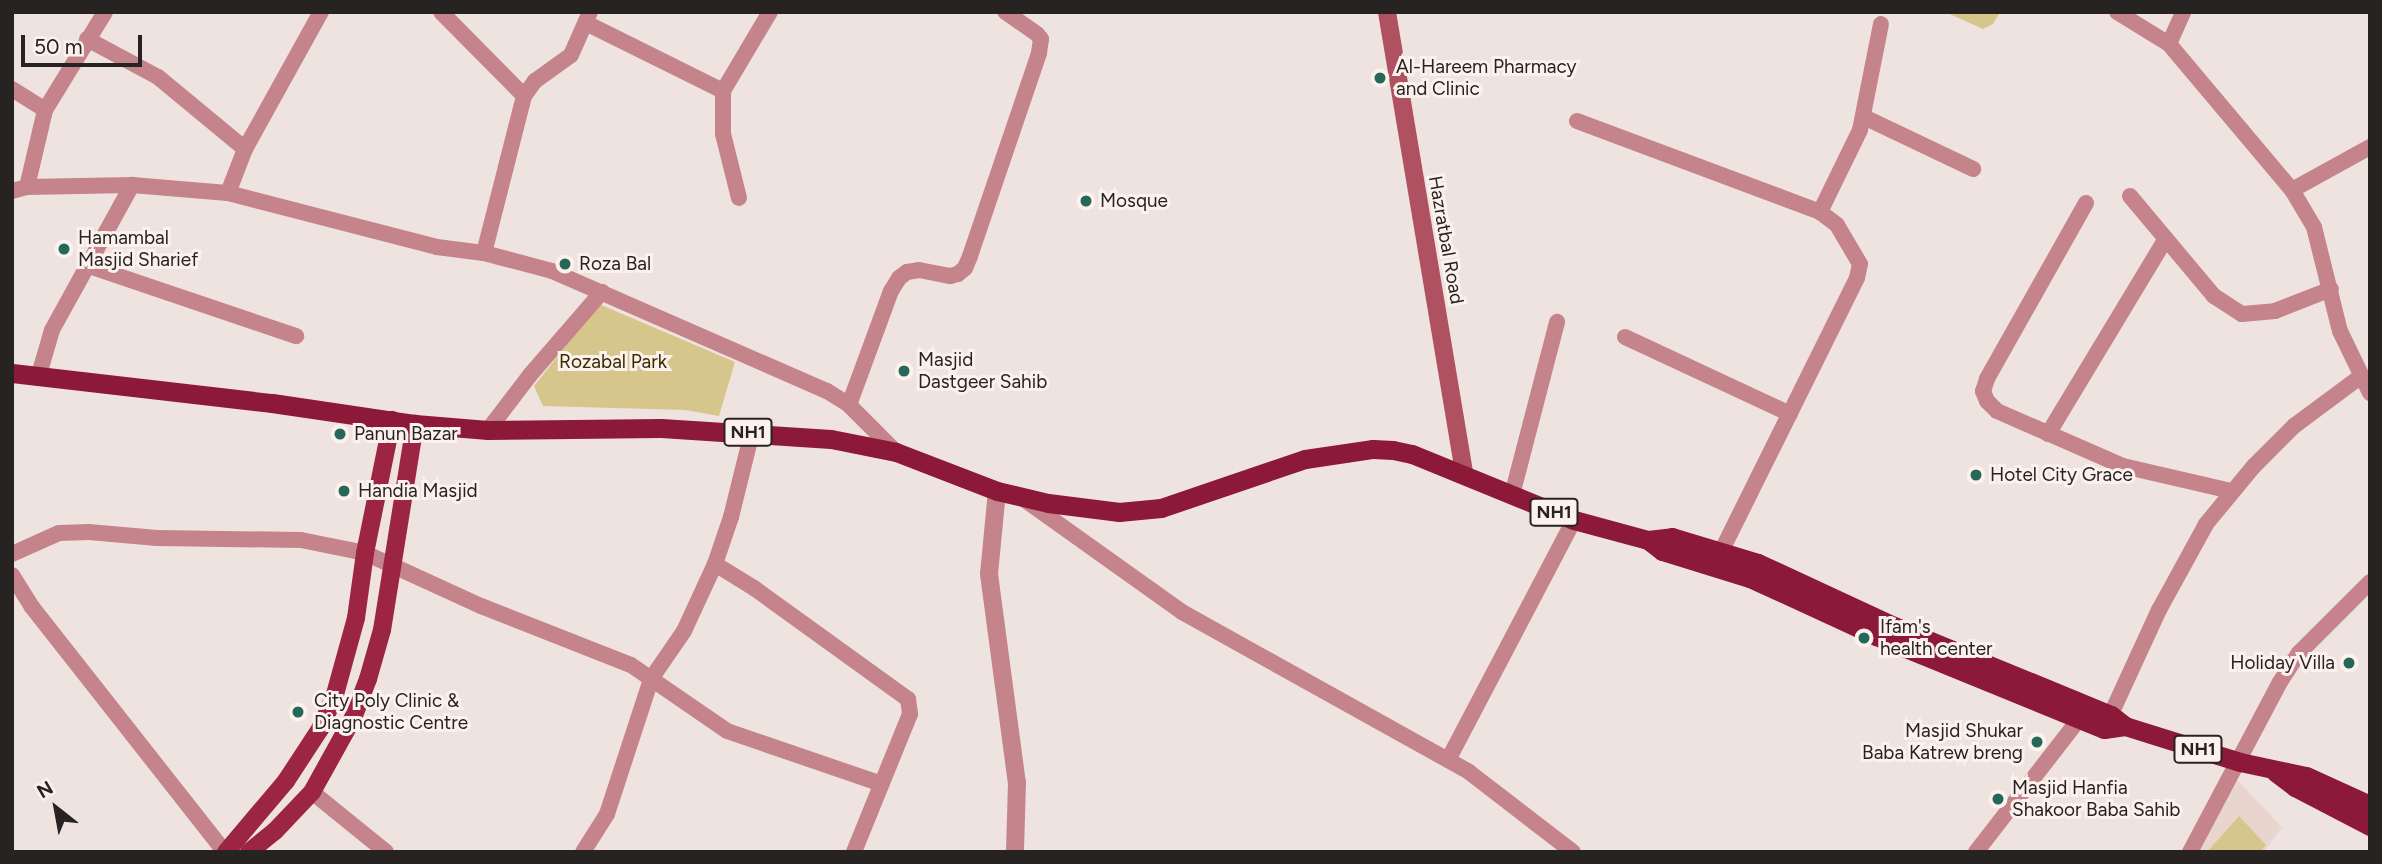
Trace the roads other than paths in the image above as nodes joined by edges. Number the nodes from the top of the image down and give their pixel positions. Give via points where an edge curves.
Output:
1 (105, 12) edge
2 (321, 12) edge
3 (441, 12) edge
4 (770, 12) edge
5 (1004, 12) edge
6 (1387, 12) edge
7 (2183, 12) edge
8 (2124, 14) edge
9 (589, 18) edge
10 (1881, 24) dead end
11 (87, 39) junction
12 (2169, 44) junction
13 (12, 89) edge
14 (723, 91) junction
15 (524, 96) junction
16 (46, 110) junction
17 (1864, 117) junction
18 (1577, 121) dead end
19 (2370, 147) edge
20 (245, 149) junction
21 (1973, 169) dead end
22 (132, 185) junction
23 (20, 189) edge
24 (2292, 190) junction
25 (228, 193) junction
26 (2130, 196) dead end
27 (739, 198) dead end
28 (2086, 202) dead end
29 (1820, 212) junction
30 (2165, 240) junction
31 (484, 253) junction
32 (86, 265) junction
33 (2331, 289) junction
34 (601, 292) junction
35 (1557, 322) dead end
36 (296, 335) dead end
37 (1625, 337) dead end
38 (12, 373) edge
39 (2360, 377) junction
40 (38, 378) junction
41 (2370, 393) edge
42 (849, 405) junction
43 (1790, 414) junction
44 (392, 420) junction
45 (415, 424) junction
46 (488, 430) junction
47 (752, 432) junction
48 (2048, 434) junction
49 (896, 452) junction
50 (1464, 474) junction
51 (997, 491) junction
52 (2231, 491) junction
53 (1511, 495) junction
54 (1020, 496) junction
55 (1574, 520) junction
56 (1648, 540) junction
57 (1723, 551) junction
58 (365, 553) junction
59 (12, 554) edge
60 (391, 564) junction
61 (715, 564) junction
62 (12, 575) edge
63 (2370, 582) edge
64 (651, 678) junction
65 (2080, 718) junction
66 (2113, 723) junction
67 (1448, 760) junction
68 (2240, 762) junction
69 (2271, 769) junction
70 (879, 783) junction
71 (313, 792) junction
72 (2370, 805) edge
73 (2370, 826) edge
74 (1556, 839) junction
75 (226, 852) edge
76 (249, 852) edge
77 (386, 852) edge
78 (583, 852) edge
79 (854, 852) edge
80 (1015, 852) edge
81 (1545, 852) edge
82 (1573, 852) edge
83 (1976, 852) edge
84 (2190, 852) edge

1 - 11 street
2 - 20 street
3 - 15 street
4 - 14 street
5 - 42 street via 1041,39 970,256 958,274 919,270 899,278
6 - 50 main road, Hazratbal Road
7 - 12 street
8 - 12 street
9 - 14 street
9 - 15 street via 571,55 535,81
10 - 17 street
11 - 16 street
11 - 20 street via 158,77
12 - 24 street
13 - 16 street
14 - 27 street via 723,134
15 - 31 street
16 - 23 street
17 - 21 street
17 - 29 street
18 - 29 street
19 - 24 street
20 - 25 street
22 - 23 street
22 - 25 street
22 - 32 street
24 - 33 street via 2314,227
25 - 31 street via 437,247
26 - 30 street
28 - 48 street via 1983,391 1997,411
29 - 43 street via 1837,225 1860,264
30 - 33 street via 2214,296 2242,314 2275,311
30 - 48 street
31 - 34 street via 552,271
32 - 36 street
32 - 40 street via 52,330
33 - 39 street via 2340,331
34 - 42 street via 804,379
34 - 46 street
35 - 53 street
37 - 43 street
38 - 40 highway, NH1
39 - 41 street
39 - 52 street via 2294,426
40 - 44 highway, NH1
42 - 49 street
43 - 57 street
44 - 45 highway, NH1
44 - 58 main road
45 - 46 highway, NH1
45 - 60 main road
46 - 47 highway, NH1
47 - 49 highway, NH1 via 861,443
47 - 61 street
48 - 52 street via 2123,466
49 - 51 highway, NH1
50 - 53 highway, NH1
50 - 54 highway, NH1 via 1412,454 1373,449 1305,459 1140,512 1090,509
51 - 54 highway, NH1
51 - 80 street via 989,574 1017,783
52 - 66 street via 2188,553
53 - 55 highway, NH1
54 - 67 street via 1182,612
55 - 56 highway, NH1
55 - 67 street
56 - 57 highway, NH1 via 1672,537
56 - 65 highway, NH1 via 1662,551 1750,578 1876,636
57 - 66 highway, NH1
58 - 59 street via 301,540 89,532 59,533
58 - 60 street
58 - 75 main road via 344,668 325,718 286,781
60 - 64 street via 481,606 611,656
60 - 71 main road via 382,630 368,679 353,718
61 - 64 street via 684,631
61 - 70 street via 908,699 909,714
62 - 75 street via 32,607
63 - 68 street via 2299,653
64 - 70 street via 727,730
64 - 78 street via 607,814
65 - 66 highway, NH1
65 - 83 street
66 - 68 highway, NH1
67 - 74 street
68 - 69 highway, NH1
68 - 84 street
69 - 72 highway, NH1 via 2306,776
69 - 73 highway, NH1 via 2294,787
70 - 79 street
71 - 76 main road
71 - 77 street
74 - 81 street
74 - 82 street

